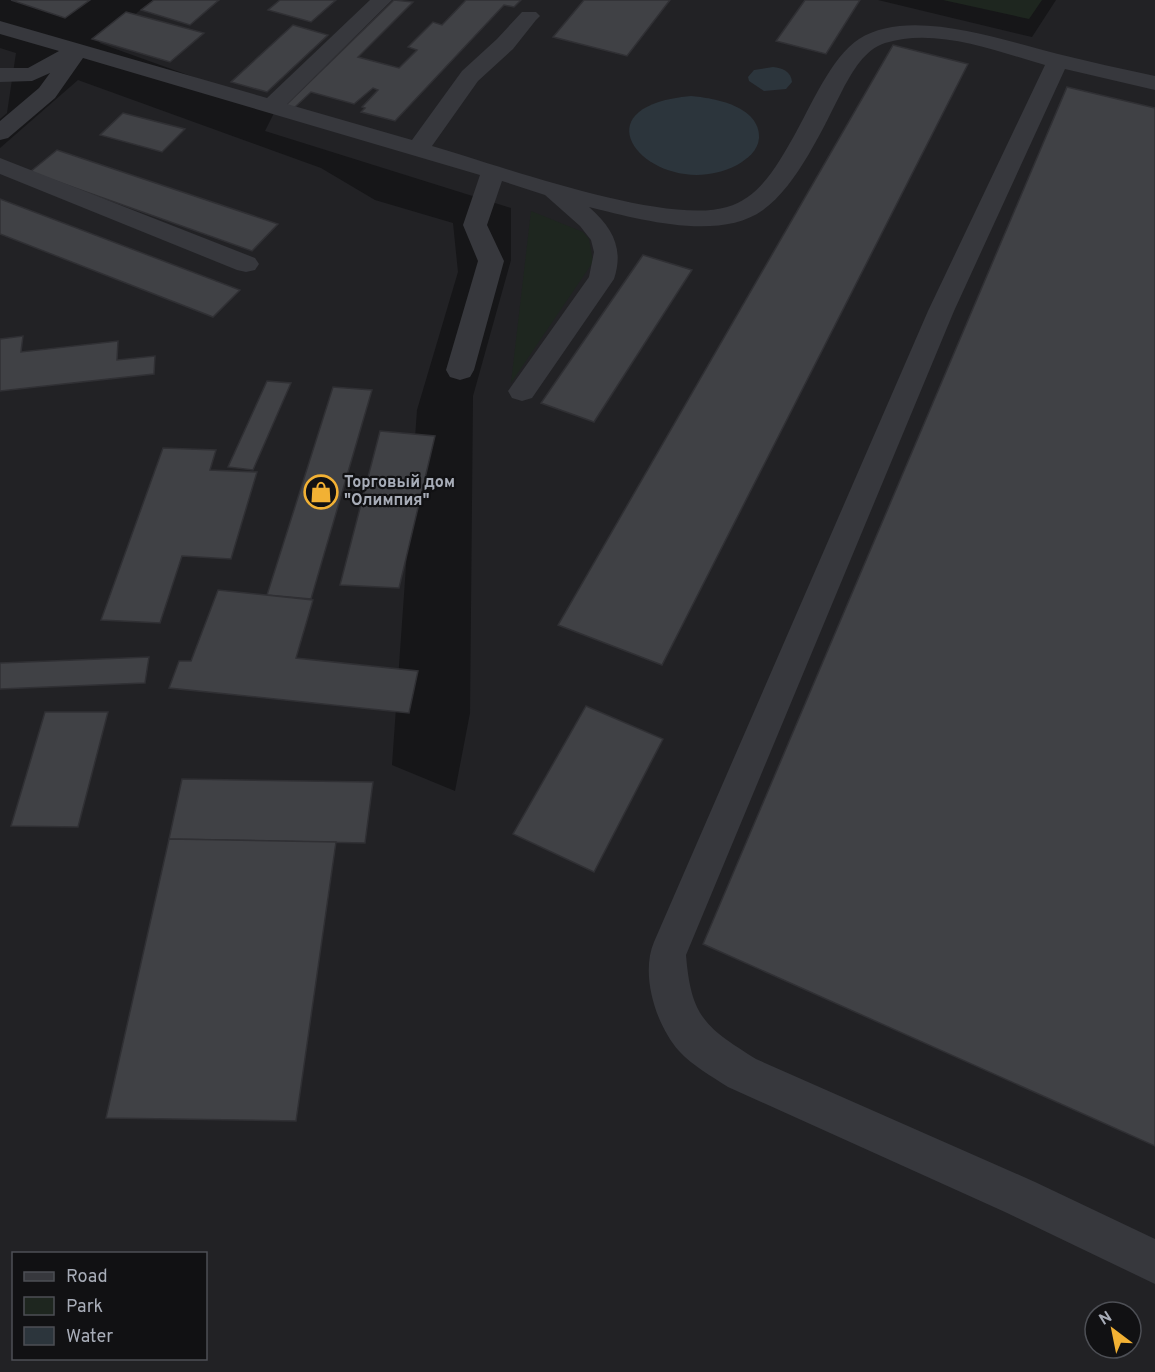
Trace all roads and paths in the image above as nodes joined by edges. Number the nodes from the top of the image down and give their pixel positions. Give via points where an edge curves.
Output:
1 (382, 0) edge
2 (529, 16) dead end
3 (0, 27) edge
4 (78, 49) junction
5 (1058, 61) junction
6 (0, 75) edge
7 (1155, 83) edge
8 (270, 108) junction
9 (0, 133) edge
10 (417, 150) junction
11 (0, 165) edge
12 (493, 171) junction
13 (539, 185) junction
14 (246, 264) dead end
15 (460, 370) dead end
16 (522, 391) dead end
17 (1155, 1262) edge

1 - 8 street
2 - 10 street via 471,76
3 - 4 street
4 - 6 street via 32,75
4 - 8 street
4 - 9 street via 48,93
5 - 7 street
5 - 13 street via 969,39 925,33 898,33 872,40 847,65 777,182 750,208 723,217 679,217 634,210
5 - 17 street via 941,311 667,955 668,978 686,1031 706,1051 742,1073
8 - 10 street
10 - 12 street
11 - 14 street
12 - 13 street
12 - 15 street via 475,225 491,261
13 - 16 street via 576,209 592,225 605,242 609,259 601,279

